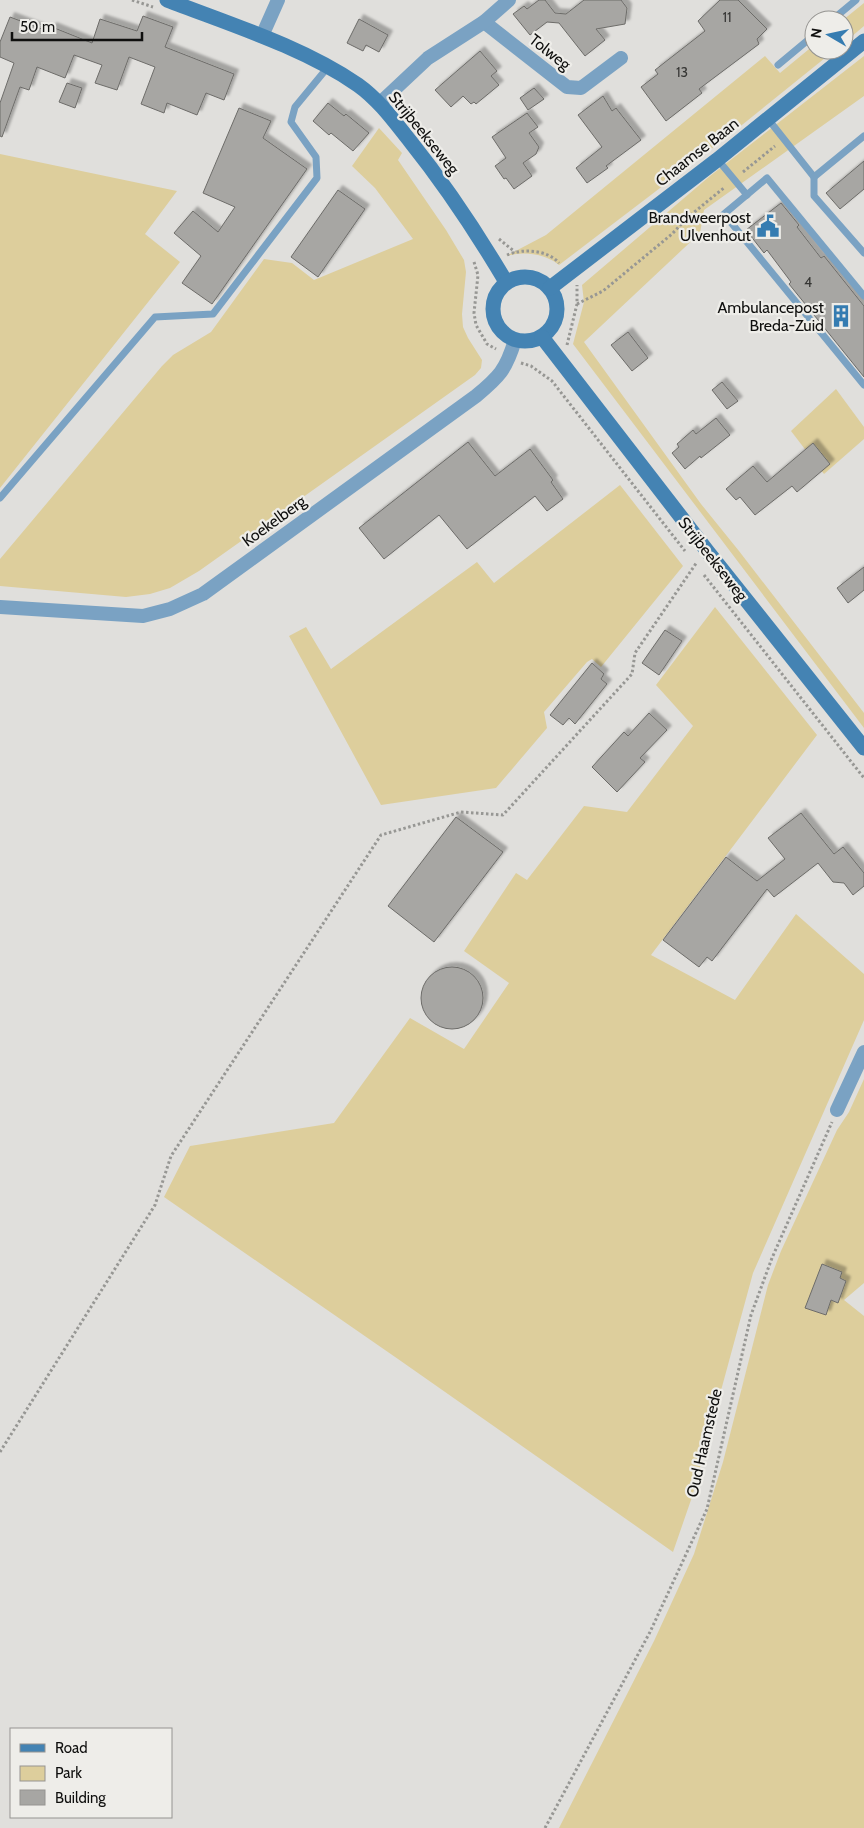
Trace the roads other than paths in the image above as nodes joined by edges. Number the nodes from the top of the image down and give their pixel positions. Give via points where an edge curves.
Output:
1 (167, 0) edge
2 (278, 0) edge
3 (509, 0) edge
4 (856, 0) edge
5 (844, 10) edge
6 (484, 22) junction
7 (262, 36) junction
8 (804, 43) edge
9 (621, 58) dead end
10 (831, 60) edge
11 (778, 65) dead end
12 (328, 67) junction
13 (380, 103) junction
14 (768, 119) junction
15 (864, 136) edge
16 (717, 160) junction
17 (814, 177) junction
18 (747, 195) junction
19 (864, 253) edge
20 (506, 282) junction
21 (550, 288) junction
22 (864, 296) edge
23 (542, 337) junction
24 (515, 340) junction
25 (864, 385) edge
26 (0, 498) edge
27 (0, 607) edge
28 (864, 748) edge
29 (864, 1052) edge
30 (837, 1110) road end

1 - 7 main road, Strijbeekseweg
2 - 7 street
3 - 6 street
4 - 5 lane
6 - 9 street, Tolweg via 567,88 581,88
6 - 13 street via 428,58
7 - 12 main road, Strijbeekseweg
8 - 11 lane
10 - 14 main road, Chaamse Baan
12 - 13 main road, Strijbeekseweg
12 - 26 lane via 295,107 291,122 316,157 317,178 213,314 156,317
13 - 20 main road, Strijbeekseweg via 456,201
14 - 16 main road, Chaamse Baan
14 - 17 lane
15 - 17 lane
16 - 18 lane
16 - 21 main road, Chaamse Baan
17 - 19 lane via 814,196
18 - 22 lane via 767,178
18 - 25 lane via 724,214
20 - 21 main road via 529,276
20 - 24 main road via 493,302 493,314 497,325
21 - 23 main road via 558,309 556,320
23 - 24 main road via 529,341
23 - 28 main road, Strijbeekseweg
24 - 27 street, Koekelberg via 497,378 476,396 203,594 170,609 144,616
29 - 30 street

